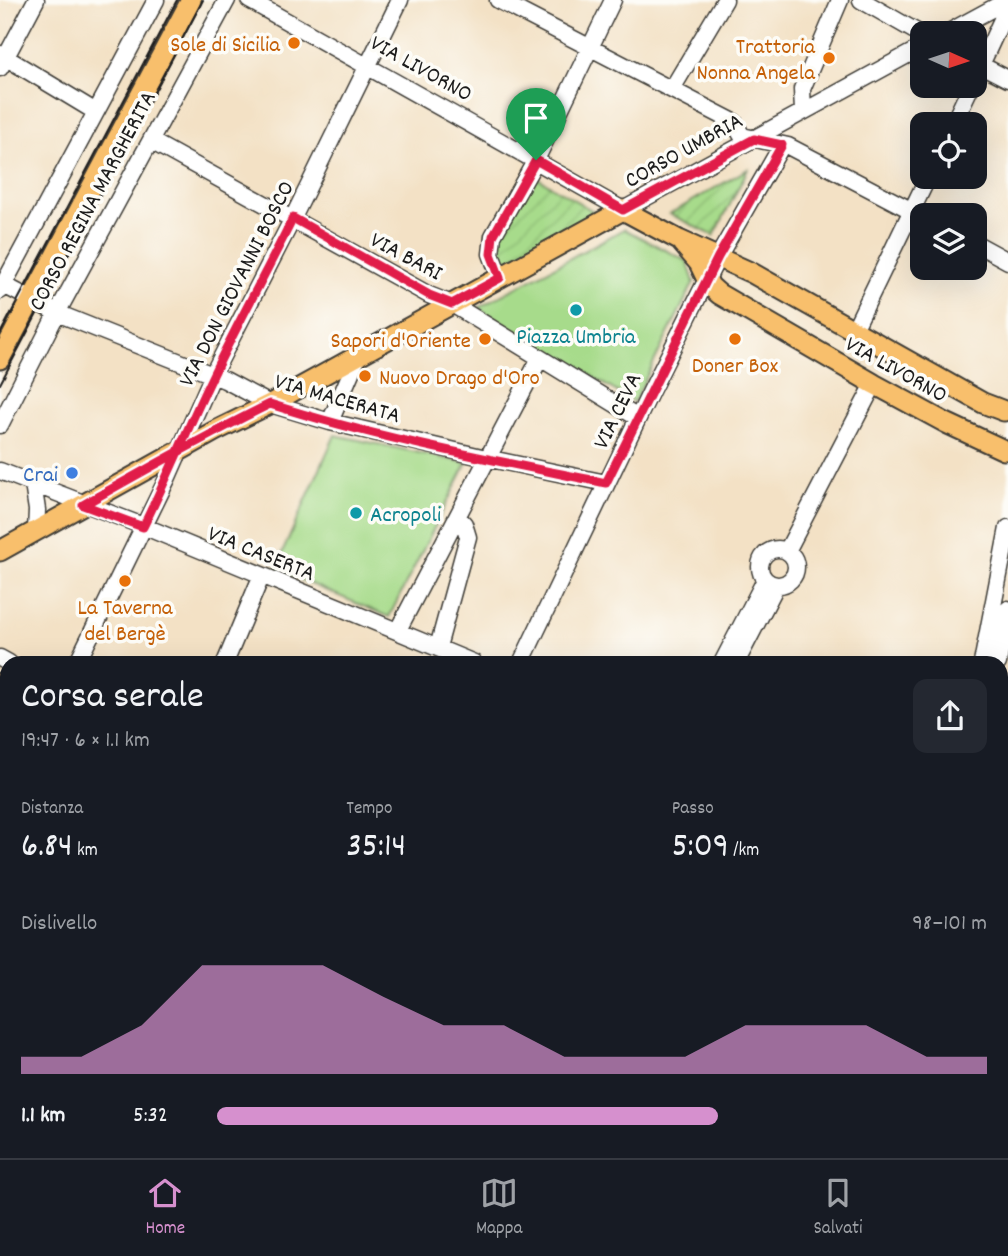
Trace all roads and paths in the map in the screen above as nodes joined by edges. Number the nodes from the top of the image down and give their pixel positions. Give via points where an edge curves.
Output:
1 (36, 0) edge
2 (156, 0) edge
3 (191, 0) edge
4 (228, 0) edge
5 (249, 0) edge
6 (400, 0) edge
7 (498, 0) edge
8 (613, 0) edge
9 (725, 0) edge
10 (840, 0) edge
11 (861, 0) edge
12 (1007, 0) edge
13 (969, 21) edge
14 (910, 28) edge
15 (590, 47) junction
16 (987, 49) edge
17 (910, 54) edge
18 (2, 60) edge
19 (368, 65) junction
20 (987, 72) edge
21 (1008, 79) edge
22 (671, 89) junction
23 (96, 112) junction
24 (803, 112) junction
25 (754, 139) junction
26 (150, 141) junction
27 (782, 145) junction
28 (536, 160) junction
29 (910, 209) edge
30 (623, 210) junction
31 (293, 218) junction
32 (910, 226) edge
33 (679, 240) junction
34 (987, 250) edge
35 (718, 257) junction
36 (1008, 261) edge
37 (500, 278) junction
38 (707, 281) junction
39 (1, 287) edge
40 (32, 301) junction
41 (452, 304) junction
42 (57, 313) junction
43 (853, 330) junction
44 (358, 356) junction
45 (540, 358) junction
46 (0, 359) edge
47 (212, 376) junction
48 (874, 384) junction
49 (270, 404) junction
50 (1006, 409) edge
51 (638, 418) junction
52 (330, 422) junction
53 (0, 425) edge
54 (179, 451) junction
55 (1006, 452) edge
56 (486, 458) junction
57 (0, 471) edge
58 (606, 483) junction
59 (33, 484) junction
60 (83, 505) junction
61 (458, 517) junction
62 (143, 527) junction
63 (1008, 528) edge
64 (36, 531) junction
65 (0, 551) edge
66 (787, 551) junction
67 (261, 577) junction
68 (770, 583) junction
69 (1008, 609) edge
70 (398, 631) junction
71 (438, 648) junction
72 (80, 656) edge
73 (228, 656) edge
74 (457, 656) edge
75 (525, 656) edge
76 (726, 656) edge
77 (739, 656) edge
78 (983, 656) edge
79 (999, 656) edge

1 - 18 street
2 - 23 street, CORSO REGINA MARGHERITA
3 - 40 main road, CORSO REGINA MARGHERITA
4 - 26 street, CORSO REGINA MARGHERITA
5 - 19 street, VIA LIVORNO
6 - 19 street, VIA DON GIOVANNI BOSCO
7 - 15 street
8 - 15 street
9 - 22 street
10 - 24 street via 802,89
11 - 14 street
12 - 13 street
12 - 16 street
15 - 22 street
15 - 28 street
17 - 24 street, CORSO UMBRIA
18 - 23 street
19 - 28 street, VIA LIVORNO
19 - 31 street, VIA DON GIOVANNI BOSCO
20 - 21 street
22 - 25 street via 734,122 742,136
23 - 39 street, CORSO REGINA MARGHERITA
24 - 25 street, CORSO UMBRIA
25 - 27 street
25 - 30 street, CORSO UMBRIA
26 - 31 street, VIA BARI
26 - 42 street, CORSO REGINA MARGHERITA
27 - 29 street
27 - 35 street, VIA CEVA
28 - 30 street, VIA LIVORNO
28 - 37 street via 493,236 491,254
30 - 33 main road, VIA LIVORNO
30 - 37 main road, CORSO UMBRIA
31 - 41 street, VIA BARI
31 - 47 street, VIA DON GIOVANNI BOSCO
32 - 43 street
33 - 35 main road, VIA LIVORNO
33 - 38 main road, VIA LIVORNO via 699,263
34 - 36 street
35 - 38 street, VIA CEVA
35 - 43 main road, VIA LIVORNO
37 - 41 main road, CORSO UMBRIA
38 - 48 main road, VIA LIVORNO via 733,304
38 - 51 street, VIA CEVA
39 - 40 street, VIA MACERATA
40 - 42 street, VIA MACERATA
40 - 46 main road, CORSO REGINA MARGHERITA
41 - 44 main road, CORSO UMBRIA
41 - 45 street, VIA BARI
42 - 47 street, VIA MACERATA
42 - 53 street, CORSO REGINA MARGHERITA
43 - 50 main road, VIA LIVORNO via 983,402
44 - 49 main road, CORSO UMBRIA
44 - 52 street
45 - 51 street, VIA BARI
45 - 56 street
47 - 49 street, VIA MACERATA
47 - 54 street, VIA DON GIOVANNI BOSCO
48 - 55 main road, VIA LIVORNO
48 - 66 street
49 - 52 street, VIA MACERATA
49 - 54 main road, CORSO UMBRIA
50 - 55 main road via 999,430
51 - 58 street, VIA CEVA
52 - 56 street, VIA MACERATA
54 - 60 main road, CORSO UMBRIA
54 - 62 street, VIA DON GIOVANNI BOSCO
56 - 58 street, VIA MACERATA
56 - 61 street
57 - 59 street, VIA CASERTA
58 - 75 street, VIA CEVA
59 - 60 street, VIA CASERTA
59 - 64 street
60 - 62 street, VIA CASERTA
60 - 64 main road, CORSO UMBRIA
61 - 70 street
61 - 71 street via 468,537
62 - 67 street, VIA CASERTA
62 - 72 street, VIA DON GIOVANNI BOSCO
63 - 78 street
64 - 65 main road, CORSO UMBRIA
66 - 68 street via 777,549 763,558 760,568
66 - 68 street via 795,559 796,573 784,585
67 - 70 street, VIA CASERTA
67 - 73 street
68 - 76 street
68 - 77 street
69 - 79 street
70 - 71 street, VIA CASERTA
71 - 74 street, VIA CASERTA

